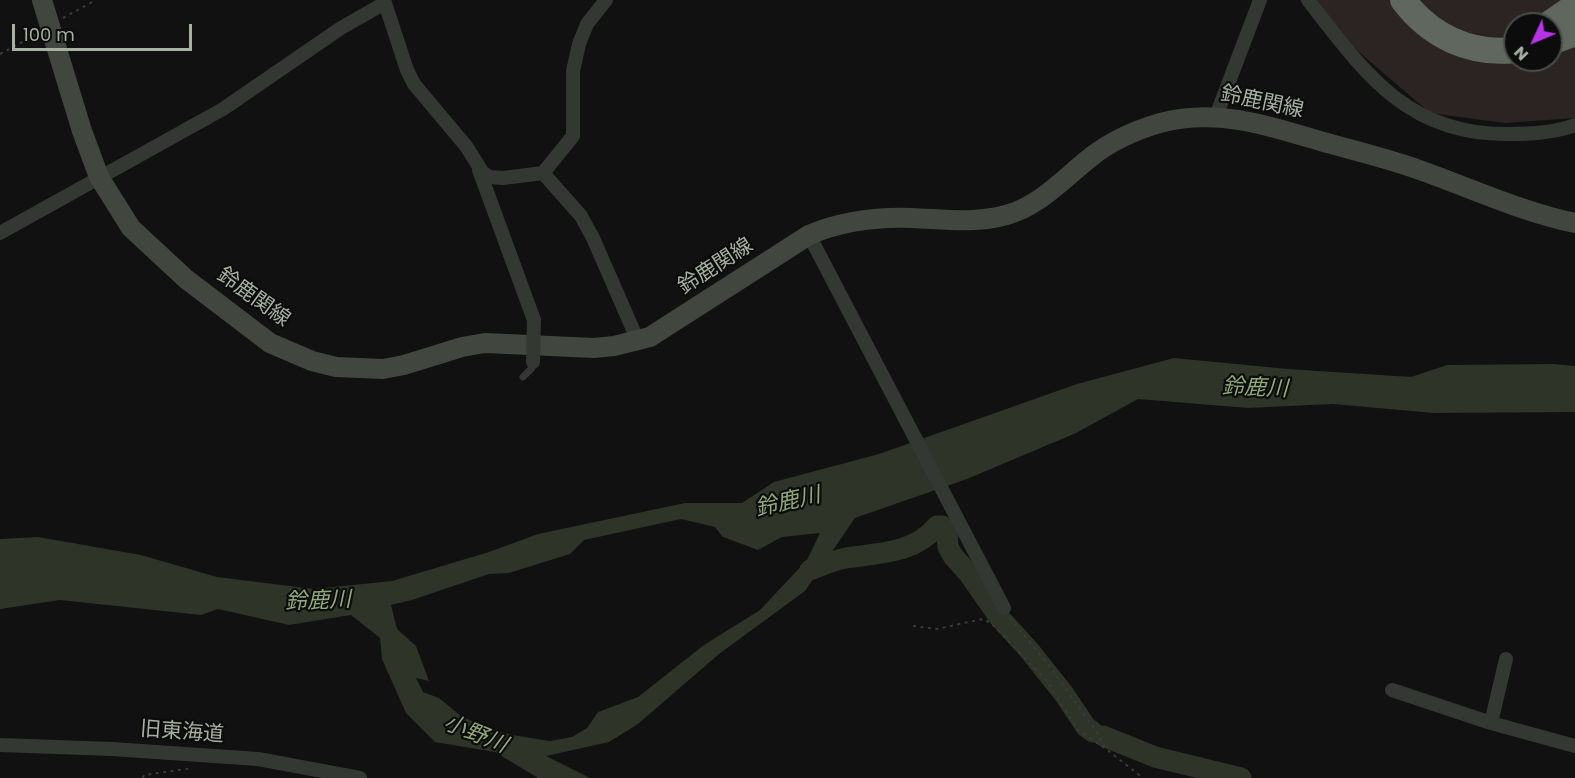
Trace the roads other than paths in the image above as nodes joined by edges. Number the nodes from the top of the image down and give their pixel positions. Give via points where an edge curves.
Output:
1 (42, 0) edge
2 (606, 0) edge
3 (1260, 0) edge
4 (1308, 0) edge
5 (1403, 0) edge
6 (1422, 0) edge
7 (385, 2) edge
8 (1503, 36) edge
9 (1503, 50) edge
10 (1216, 116) junction
11 (1575, 125) edge
12 (478, 165) junction
13 (543, 173) junction
14 (99, 177) junction
15 (1575, 223) edge
16 (0, 233) edge
17 (809, 235) junction
18 (638, 341) junction
19 (533, 362) joint
20 (523, 377) dead end
21 (1004, 608) road end
22 (1506, 659) dead end
23 (1392, 690) dead end
24 (1491, 723) junction
25 (0, 745) edge
26 (1575, 746) edge
27 (360, 778) edge

1 - 14 main road, 鈴鹿関線
2 - 13 street via 587,24 579,44 573,71 573,136
3 - 10 street
4 - 11 street via 1384,90 1432,121 1487,134 1536,134
5 - 9 highway via 1424,23 1452,41 1479,49
6 - 8 highway via 1441,17 1468,31
7 - 12 street via 414,84
7 - 14 street via 223,109
10 - 15 main road, 鈴鹿関線 via 1267,125 1422,171
10 - 17 main road, 鈴鹿関線 via 1183,118 1136,131 1093,156 1040,200 1007,215 970,220 876,218
12 - 13 street via 490,177
12 - 19 street, bridge via 534,320
13 - 18 street via 581,216
14 - 16 street
14 - 18 main road, 鈴鹿関線 via 131,228 186,279 270,342 312,361 383,369 485,343 594,348
17 - 18 main road, 鈴鹿関線 via 668,327
17 - 21 street
19 - 20 lane
22 - 24 street
23 - 24 street
24 - 26 street
25 - 27 street, 旧東海道 via 258,759

